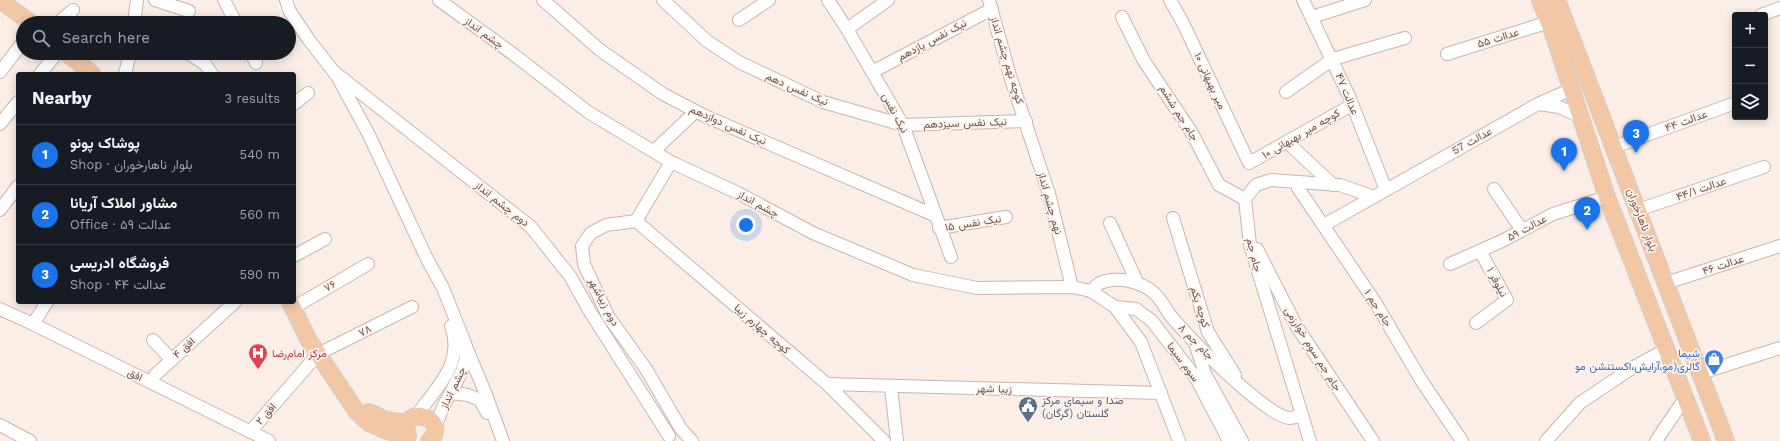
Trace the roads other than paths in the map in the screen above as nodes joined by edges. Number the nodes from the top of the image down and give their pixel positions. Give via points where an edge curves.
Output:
1 (137, 0) edge
2 (155, 0) edge
3 (224, 0) edge
4 (286, 0) edge
5 (439, 0) edge
6 (543, 0) edge
7 (663, 0) edge
8 (769, 0) edge
9 (828, 0) edge
10 (888, 0) edge
11 (1170, 0) edge
12 (1303, 0) edge
13 (1365, 0) edge
14 (1540, 0) edge
15 (1557, 0) edge
16 (7, 2) edge
17 (991, 4) edge
18 (1780, 8) edge
19 (73, 10) dead end
20 (189, 11) dead end
21 (1768, 13) edge
22 (23, 16) edge
23 (66, 16) edge
24 (135, 16) edge
25 (232, 16) edge
26 (293, 16) edge
27 (1122, 17) dead end
28 (1312, 17) junction
29 (296, 20) edge
30 (739, 20) dead end
31 (1549, 22) junction
32 (840, 27) junction
33 (1405, 38) dead end
34 (16, 51) edge
35 (1447, 54) dead end
36 (1333, 59) junction
37 (51, 60) edge
38 (75, 60) edge
39 (128, 60) edge
40 (199, 60) edge
41 (332, 71) junction
42 (0, 72) edge
43 (42, 72) edge
44 (90, 72) edge
45 (125, 72) edge
46 (211, 72) edge
47 (872, 72) junction
48 (1589, 82) junction
49 (1572, 88) junction
50 (1286, 92) dead end
51 (308, 93) dead end
52 (296, 102) edge
53 (16, 104) edge
54 (1538, 104) junction
55 (1732, 104) edge
56 (1352, 105) junction
57 (695, 112) junction
58 (1581, 117) junction
59 (1026, 121) junction
60 (0, 124) edge
61 (903, 125) junction
62 (1287, 142) junction
63 (1614, 147) junction
64 (654, 151) junction
65 (671, 162) junction
66 (1249, 163) joint
67 (1764, 167) dead end
68 (1333, 185) junction
69 (16, 188) edge
70 (1298, 188) dead end
71 (1494, 189) dead end
72 (1386, 190) junction
73 (1374, 197) junction
74 (1607, 197) junction
75 (1245, 199) junction
76 (0, 210) edge
77 (1638, 210) junction
78 (934, 215) junction
79 (1006, 217) dead end
80 (1173, 218) dead end
81 (636, 221) junction
82 (1110, 223) dead end
83 (1324, 225) junction
84 (939, 228) junction
85 (1522, 230) junction
86 (1248, 233) junction
87 (325, 239) dead end
88 (1780, 246) edge
89 (1480, 251) junction
90 (296, 255) edge
91 (951, 257) dead end
92 (427, 260) junction
93 (368, 264) dead end
94 (1450, 264) dead end
95 (1137, 282) junction
96 (1666, 283) junction
97 (1072, 287) junction
98 (1091, 291) junction
99 (296, 302) edge
100 (46, 304) edge
101 (233, 304) edge
102 (291, 305) edge
103 (412, 307) dead end
104 (1115, 307) junction
105 (0, 310) edge
106 (1476, 323) dead end
107 (33, 324) junction
108 (153, 340) dead end
109 (1194, 340) junction
110 (466, 346) junction
111 (1780, 348) edge
112 (1666, 349) junction
113 (318, 354) junction
114 (172, 360) junction
115 (1701, 373) junction
116 (155, 375) dead end
117 (827, 384) junction
118 (891, 387) junction
119 (1244, 388) junction
120 (451, 393) junction
121 (1161, 393) junction
122 (1685, 398) junction
123 (1301, 416) junction
124 (0, 426) edge
125 (411, 429) edge
126 (681, 429) junction
127 (250, 432) junction
128 (434, 435) edge
129 (664, 438) edge
130 (30, 441) edge
131 (269, 441) edge
132 (503, 441) edge
133 (692, 441) edge
134 (884, 441) edge
135 (898, 441) edge
136 (1179, 441) edge
137 (1229, 441) edge
138 (1242, 441) edge
139 (1310, 441) edge
140 (1373, 441) edge
141 (1462, 441) edge
142 (1546, 441) edge
143 (1656, 441) edge
144 (1702, 441) edge
145 (1726, 441) edge

1 - 24 street
2 - 20 street
3 - 25 street
4 - 26 street, چشم انداز
5 - 64 street, چشم انداز via 588,112
6 - 57 street, نیک نفس دوازدهم via 600,50 663,94
7 - 61 street, نیک نفس دهم via 707,41 739,62 823,102
8 - 30 street
9 - 32 street, نیک نفس
10 - 32 street
11 - 66 street, ۱۰ میر بهبهانی
12 - 28 street, عدالت ۴۷
13 - 28 street
14 - 31 main road
15 - 48 main road, بلوار ناهارخوران
16 - 22 main road
17 - 47 street, نیک نفس یازدهم
17 - 59 street, کوچه نهم چشم انداز via 1010,76
18 - 21 street
19 - 23 street
27 - 75 street, جام جم ششم via 1144,61 1192,132 1219,185
28 - 36 street, عدالت ۴۷
29 - 41 street, چشم انداز
31 - 35 street, عداات ۵۵
31 - 49 main road
32 - 47 street, نیک نفس
33 - 36 street
34 - 42 street
36 - 50 street
36 - 56 street, عدالت ۴۷
37 - 43 street
38 - 44 main road
39 - 45 street
40 - 46 street
41 - 92 street, چشم انداز via 369,135
41 - 129 street, دوم چشم انداز via 531,227 570,276
47 - 61 street, نیک نفس
48 - 49 main road
48 - 63 main road, بلوار ناهارخوران
49 - 54 street, عدالت 57
49 - 58 main road
51 - 52 street
53 - 60 street
54 - 58 street via 1559,107
54 - 72 street, عدالت 57
55 - 63 street, ۴۴ عدالت
56 - 62 street, کوچه میر بهبهانی ۱۰
56 - 72 street, عدالت ۴۷
57 - 64 street
57 - 78 street, نیک نفس دوازدهم
58 - 74 main road
59 - 61 street, نیک نفس سیزدهم
59 - 97 street, نهم چشم انداز via 1050,194
61 - 78 street, نیک نفس
62 - 66 street, کوچه میر بهبهانی ۱۰
62 - 68 street
63 - 77 main road, بلوار ناهارخوران
64 - 65 street, چشم انداز
65 - 81 street
65 - 97 street, چشم انداز via 738,193 813,233 914,275 977,288
67 - 77 street, ۴۴/۱ عدالت
68 - 73 street
68 - 75 street via 1271,180 1256,185
69 - 76 street
70 - 83 street, ۱ جام جم
71 - 85 street
72 - 73 street, عدالت 57
73 - 83 street
74 - 85 street, عدالت ۵۹ via 1553,214
74 - 112 main road
75 - 86 street, جام جم
77 - 96 main road, بلوار ناهارخوران
78 - 84 street, نیک نفس
79 - 84 street, نیک نفس ۱۵
80 - 119 street, کوچه یکم via 1208,332
81 - 117 street, کوچه چهارم زیبا
81 - 126 street, دوم زیباشهر via 606,225 591,232 582,246 584,264 608,316 646,369
82 - 95 street
83 - 141 street, ۱ جام جم
84 - 91 street, نیک نفس
85 - 89 street, عدالت ۵۹
86 - 123 street, جام جم
86 - 140 street, جام جم سوم خوارزمی via 1297,327
87 - 90 street
88 - 96 street, ۴۶ عدالت
89 - 94 street, عدالت ۵۹
89 - 106 street, ۱ نیلوفر via 1507,300
92 - 110 street, چشم انداز via 443,288
92 - 125 street, چشم انداز via 435,291 455,337 455,355 450,370
93 - 99 street, ۷۶
95 - 98 street via 1099,283
95 - 109 street, ۸ جام جم via 1154,293
96 - 115 main road, بلوار ناهارخوران
97 - 98 street, چشم انداز
98 - 104 street, چشم انداز
100 - 107 street
101 - 114 street, افق ۴
102 - 113 main road
103 - 113 street, ۷۸
104 - 121 street via 1141,342
104 - 137 street, سوم سیما via 1136,309 1152,321 1196,378
105 - 107 street, افق
107 - 127 street, افق
108 - 114 street
109 - 119 street, ۸ جام جم
109 - 138 street via 1205,374
110 - 120 street, چشم انداز via 462,371
110 - 132 street
111 - 115 street
112 - 122 main road
112 - 142 street via 1580,403
113 - 125 main road via 357,412 369,423 387,431
113 - 127 street, افق ۲
114 - 116 street, افق ۴
115 - 145 main road, بلوار ناهارخوران
117 - 118 street, زیبا شهر
117 - 134 street, کوچه چهارم زیبا
118 - 121 street, زیبا شهر
118 - 135 street
119 - 123 street, ۸ جام جم via 1269,409 1289,418
120 - 128 street, چشم انداز
120 - 132 street via 468,395 480,400 495,433
121 - 136 street
122 - 143 street
122 - 144 main road
123 - 139 street, جام جم
124 - 130 street
125 - 128 main road via 426,416 430,419
126 - 129 street
126 - 133 street, دوم زیباشهر
127 - 131 street, افق

